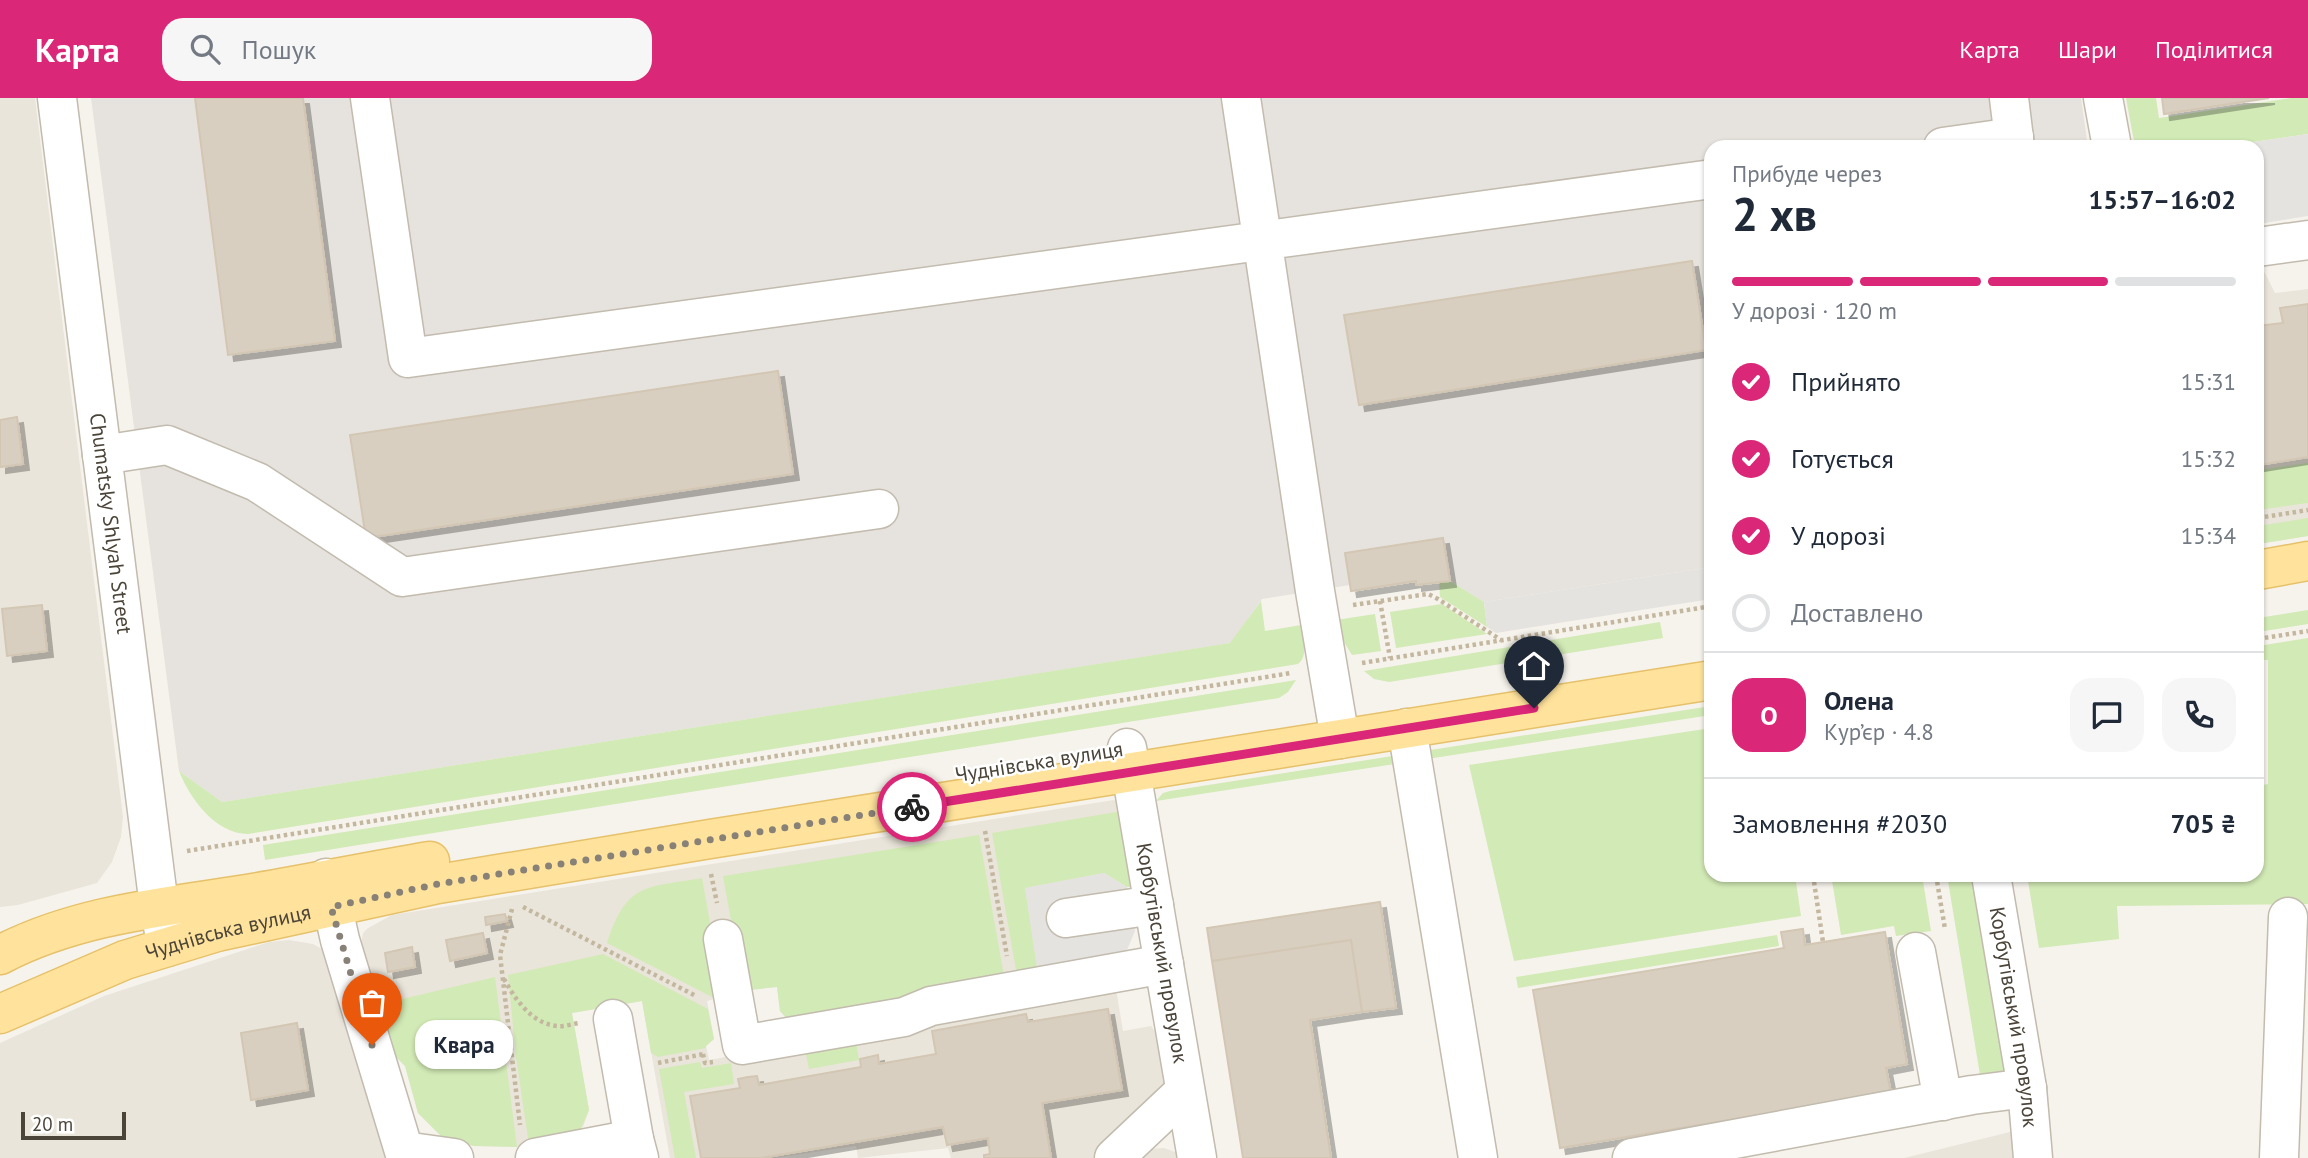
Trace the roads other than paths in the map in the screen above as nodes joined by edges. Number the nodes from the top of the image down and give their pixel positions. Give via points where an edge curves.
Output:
1 (57, 98) edge
2 (370, 98) edge
3 (1241, 98) edge
4 (2009, 98) edge
5 (2103, 98) edge
6 (2015, 140) edge
7 (2111, 140) edge
8 (1704, 180) edge
9 (2308, 240) edge
10 (1262, 242) junction
11 (2264, 246) edge
12 (102, 455) junction
13 (879, 509) dead end
14 (2308, 561) edge
15 (2264, 569) edge
16 (2308, 584) edge
17 (2264, 592) edge
18 (1704, 659) edge
19 (1704, 681) edge
20 (1338, 728) junction
21 (1407, 728) junction
22 (1129, 760) junction
23 (1992, 882) edge
24 (329, 893) junction
25 (1154, 905) junction
26 (159, 906) junction
27 (2288, 917) dead end
28 (1066, 918) dead end
29 (720, 921) road end
30 (167, 947) junction
31 (1916, 952) dead end
32 (0, 955) edge
33 (1164, 964) junction
34 (0, 1014) edge
35 (613, 1019) road end
36 (2027, 1088) junction
37 (1185, 1091) junction
38 (1943, 1101) junction
39 (528, 1142) edge
40 (636, 1148) edge
41 (405, 1154) edge
42 (454, 1158) edge
43 (1114, 1158) edge
44 (1198, 1158) edge
45 (1478, 1158) edge
46 (1632, 1158) edge
47 (2033, 1158) edge
48 (2279, 1158) edge

1 - 12 street, Chumatsky Shlyah Street
2 - 10 street via 408,358
3 - 10 street
4 - 6 street
5 - 7 street
8 - 10 street
9 - 11 street
10 - 20 street
12 - 13 street via 167,446 257,482 402,576
12 - 26 street, Chumatsky Shlyah Street
14 - 15 main road
16 - 17 main road
18 - 20 main road, Чуднівська вулиця
19 - 21 main road, Чуднівська вулиця
20 - 21 main road, Чуднівська вулиця
20 - 22 main road, Чуднівська вулиця
21 - 45 street
22 - 24 main road, Чуднівська вулиця
22 - 25 street, Корбутівський провулок
23 - 36 street, Корбутівський провулок
24 - 26 main road, Чуднівська вулиця via 247,894
24 - 30 main road, Чуднівська вулиця via 253,923
24 - 41 street
25 - 28 street
25 - 33 street, Корбутівський провулок
26 - 30 street, Chumatsky Shlyah Street
26 - 32 main road, Чуднівська вулиця via 49,934
27 - 48 street
29 - 33 street via 742,1045
30 - 34 main road, Чуднівська вулиця via 125,960
31 - 38 street
33 - 37 street, Корбутівський провулок
35 - 40 street
36 - 38 street
36 - 47 street, Корбутівський провулок
37 - 43 street
37 - 44 street, Корбутівський провулок
38 - 46 street
39 - 40 street
41 - 42 street

